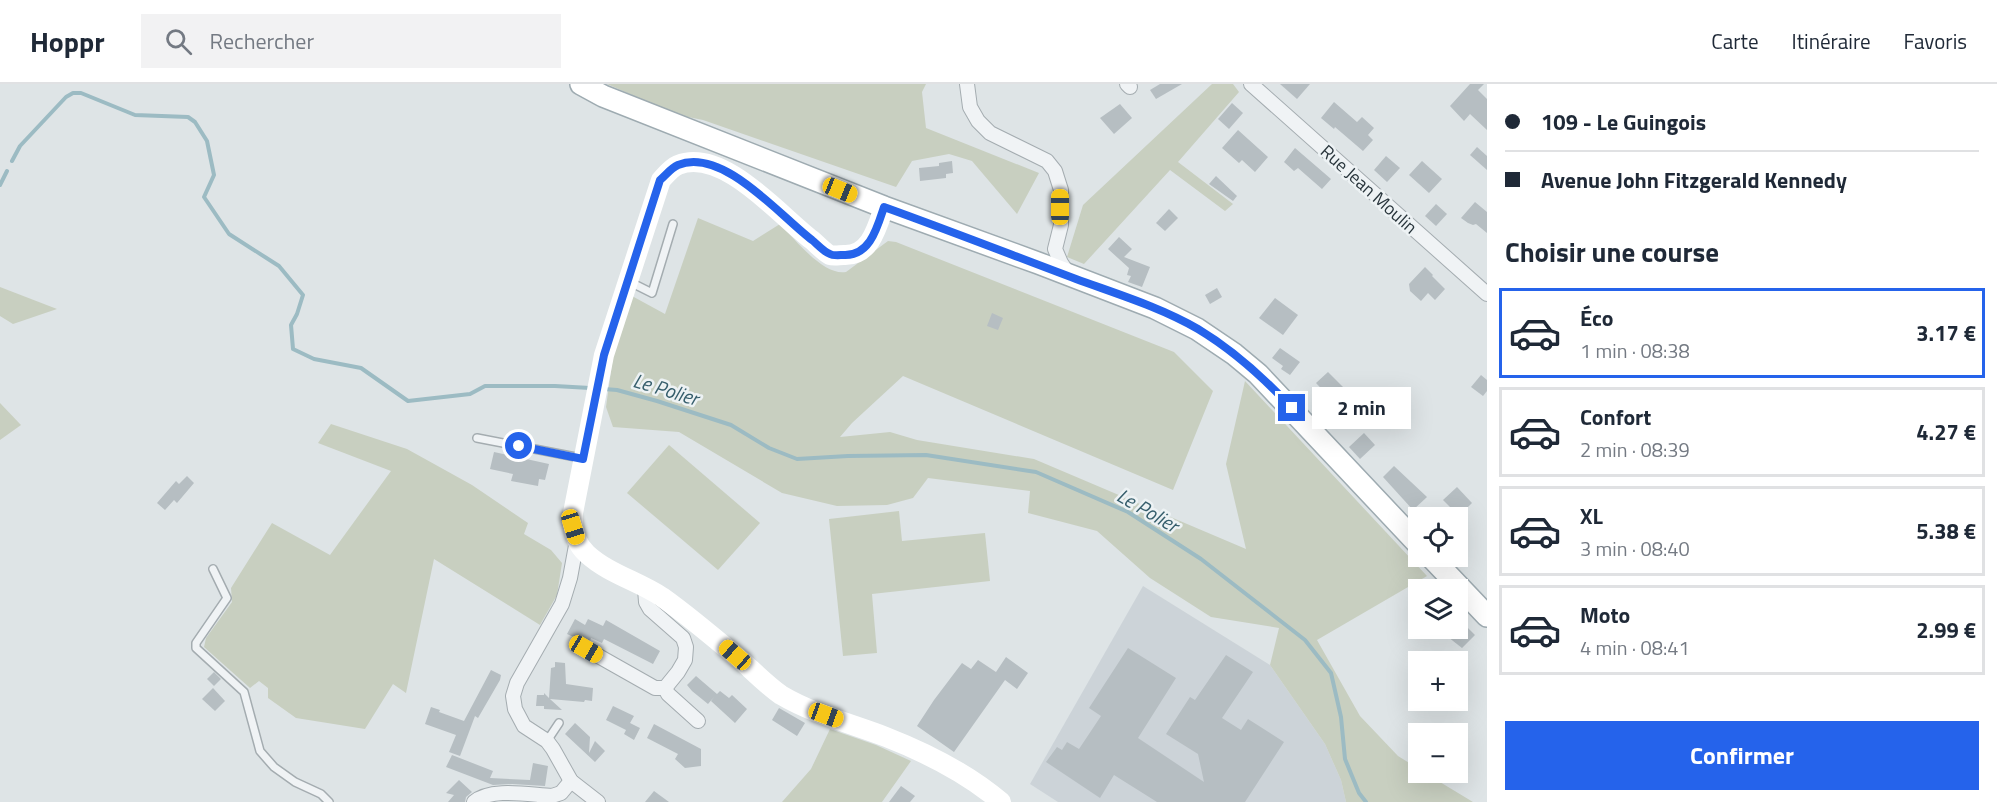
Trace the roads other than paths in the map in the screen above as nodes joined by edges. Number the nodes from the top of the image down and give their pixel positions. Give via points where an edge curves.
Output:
1 (581, 84) edge
2 (967, 84) edge
3 (1251, 84) edge
4 (884, 207) junction
5 (673, 224) dead end
6 (1070, 276) junction
7 (628, 281) junction
8 (1487, 294) edge
9 (477, 438) dead end
10 (583, 459) junction
11 (1408, 533) edge
12 (577, 540) junction
13 (1440, 567) edge
14 (213, 569) dead end
15 (645, 589) junction
16 (1487, 616) edge
17 (586, 649) dead end
18 (665, 688) junction
19 (698, 721) dead end
20 (559, 723) dead end
21 (547, 741) junction
22 (571, 781) junction
23 (329, 802) edge
24 (474, 802) edge
25 (598, 802) edge
26 (1000, 802) edge

1 - 4 main road
2 - 6 street via 970,107 990,133 1047,161 1055,171 1060,190 1060,225 1055,249
3 - 8 street, Rue Jean Moulin
4 - 6 main road
4 - 7 street via 865,247 853,255 830,255 734,176 705,163 675,166 660,180
5 - 7 lane via 652,293
6 - 11 main road via 1155,308 1234,354 1276,391
7 - 10 street via 598,376
9 - 10 lane
10 - 12 street via 573,513
12 - 15 street via 586,553 610,571
12 - 21 street via 562,604 513,696 524,726
13 - 16 main road
14 - 23 lane via 227,598 196,648 244,692 260,751 274,767
15 - 18 street via 645,602 683,638 686,647 685,660
15 - 26 street via 720,642 780,694 939,761
17 - 18 street via 655,688
18 - 19 street
20 - 21 lane
21 - 22 street
22 - 24 street via 561,793 552,796 494,793
22 - 25 street

